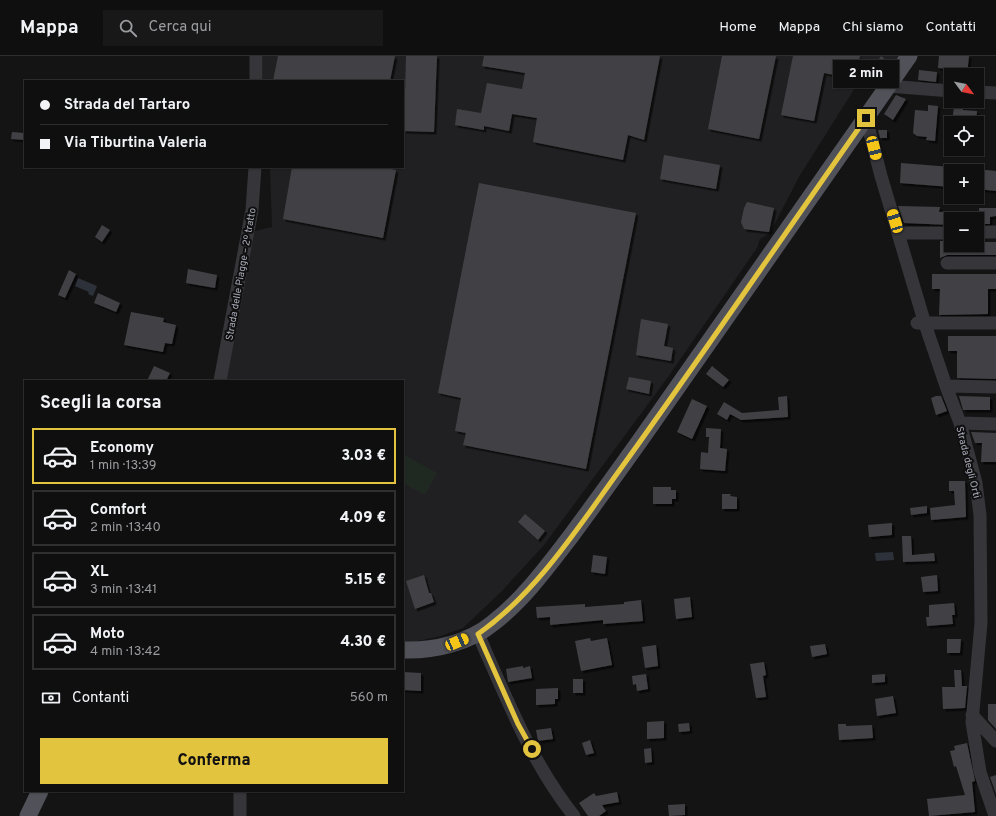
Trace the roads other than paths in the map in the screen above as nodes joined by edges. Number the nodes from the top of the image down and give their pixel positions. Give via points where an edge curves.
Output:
1 (256, 56) edge
2 (909, 56) edge
3 (256, 80) edge
4 (888, 86) junction
5 (944, 90) edge
6 (984, 93) edge
7 (996, 94) edge
8 (866, 118) junction
9 (255, 168) edge
10 (944, 232) edge
11 (984, 232) edge
12 (996, 232) edge
13 (899, 233) junction
14 (947, 263) dead end
15 (996, 263) edge
16 (996, 323) edge
17 (921, 324) junction
18 (220, 380) edge
19 (946, 386) junction
20 (996, 387) edge
21 (960, 423) junction
22 (996, 424) edge
23 (478, 634) junction
24 (404, 650) edge
25 (972, 715) junction
26 (996, 741) edge
27 (40, 792) edge
28 (240, 792) edge
29 (28, 816) edge
30 (240, 816) edge
31 (574, 816) edge
32 (996, 816) edge

1 - 3 street
2 - 4 main road
4 - 5 street
4 - 8 main road
6 - 7 street
8 - 13 street, Strada degli Orti
8 - 23 main road via 581,523 524,595
9 - 18 street, Strada delle Piagge – 2º tratto via 252,210
10 - 13 street
11 - 12 street
13 - 17 street, Strada degli Orti
14 - 15 street
16 - 17 street
17 - 19 street, Strada degli Orti
19 - 20 street
19 - 21 street, Strada degli Orti
21 - 22 street
21 - 25 street, Strada degli Orti via 976,483 980,514 981,626
23 - 24 main road via 436,648
23 - 31 street via 518,724 556,792
25 - 26 street
25 - 32 street, Strada degli Orti via 980,772
27 - 29 main road
28 - 30 street

